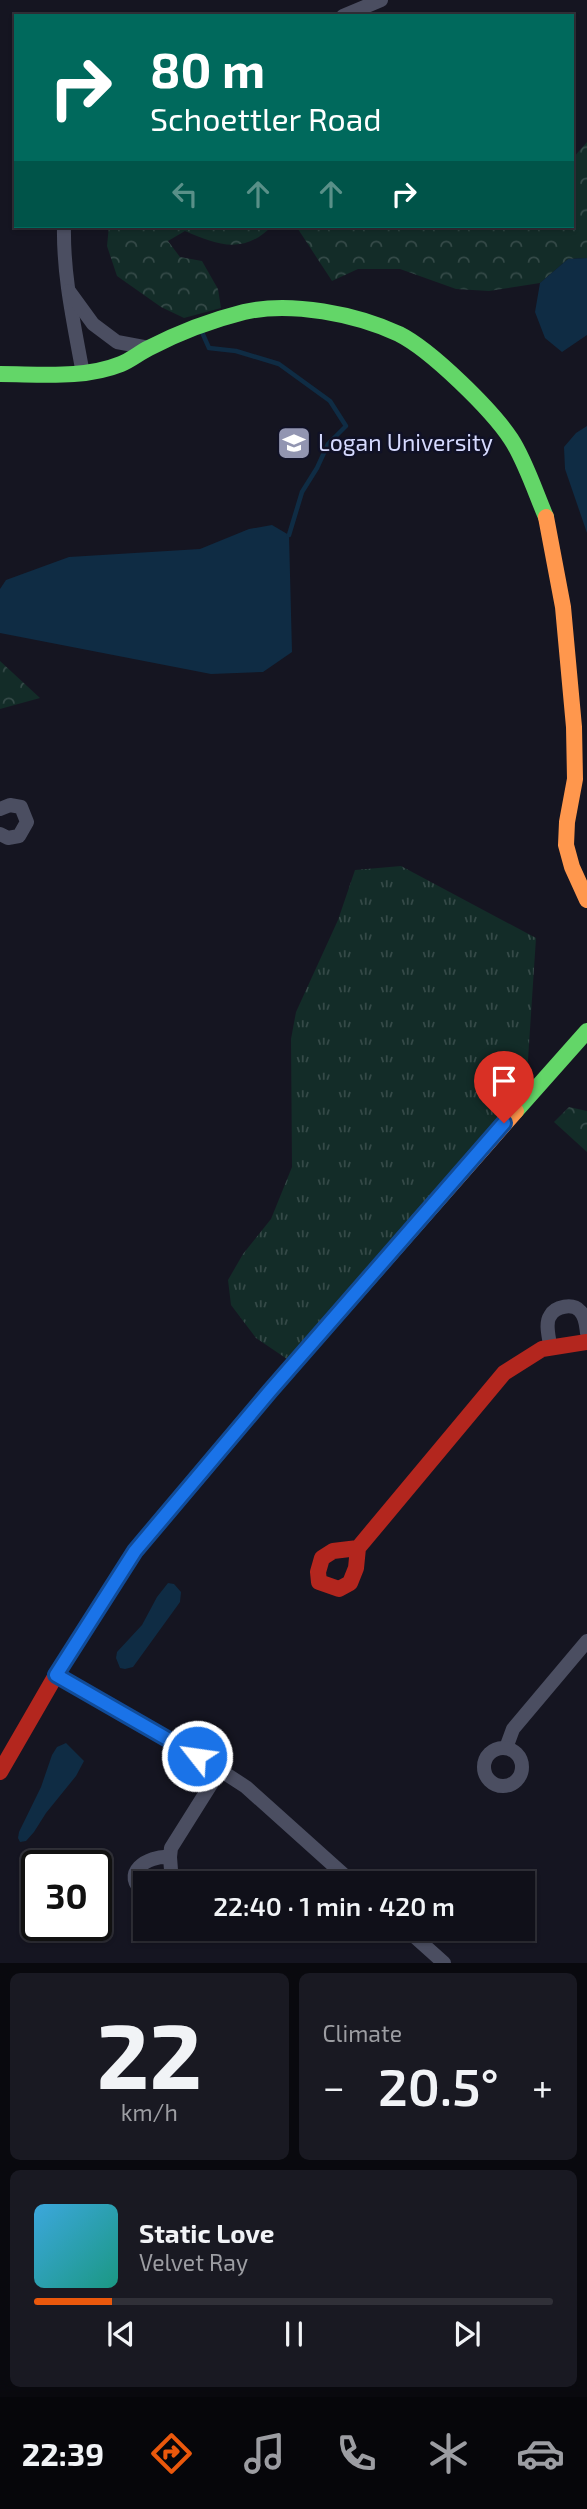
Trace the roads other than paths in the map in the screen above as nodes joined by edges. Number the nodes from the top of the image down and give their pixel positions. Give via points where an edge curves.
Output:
1 (381, 0) edge
2 (348, 14) edge
3 (64, 228) edge
4 (67, 290) junction
5 (149, 348) junction
6 (0, 374) edge
7 (83, 374) junction
8 (0, 809) edge
9 (0, 834) edge
10 (583, 882) edge
11 (587, 900) edge
12 (587, 1031) edge
13 (587, 1333) edge
14 (587, 1342) edge
15 (550, 1345) junction
16 (358, 1548) dead end
17 (587, 1642) edge
18 (56, 1675) junction
19 (506, 1748) dead end
20 (220, 1770) junction
21 (0, 1772) edge
22 (170, 1857) junction
23 (137, 1871) edge
24 (171, 1871) edge
25 (340, 1871) edge
26 (418, 1941) edge
27 (436, 1960) edge

1 - 2 street
3 - 4 street
4 - 5 street via 93,324 117,342
4 - 7 street
5 - 7 street via 121,364
5 - 10 street via 245,312 335,313 401,335 422,349 512,440 547,519 563,607 575,779 566,845 572,867
6 - 7 street
8 - 9 street via 10,804 20,807 27,822 19,836
10 - 11 street
12 - 18 street via 135,1551
13 - 15 street via 580,1310 561,1307 548,1320
14 - 15 street
15 - 16 street via 528,1354 504,1373
17 - 19 street via 513,1729
18 - 20 street
18 - 21 street
20 - 22 street via 171,1848
20 - 25 street via 246,1787
22 - 23 street via 148,1859
22 - 24 street
26 - 27 street

